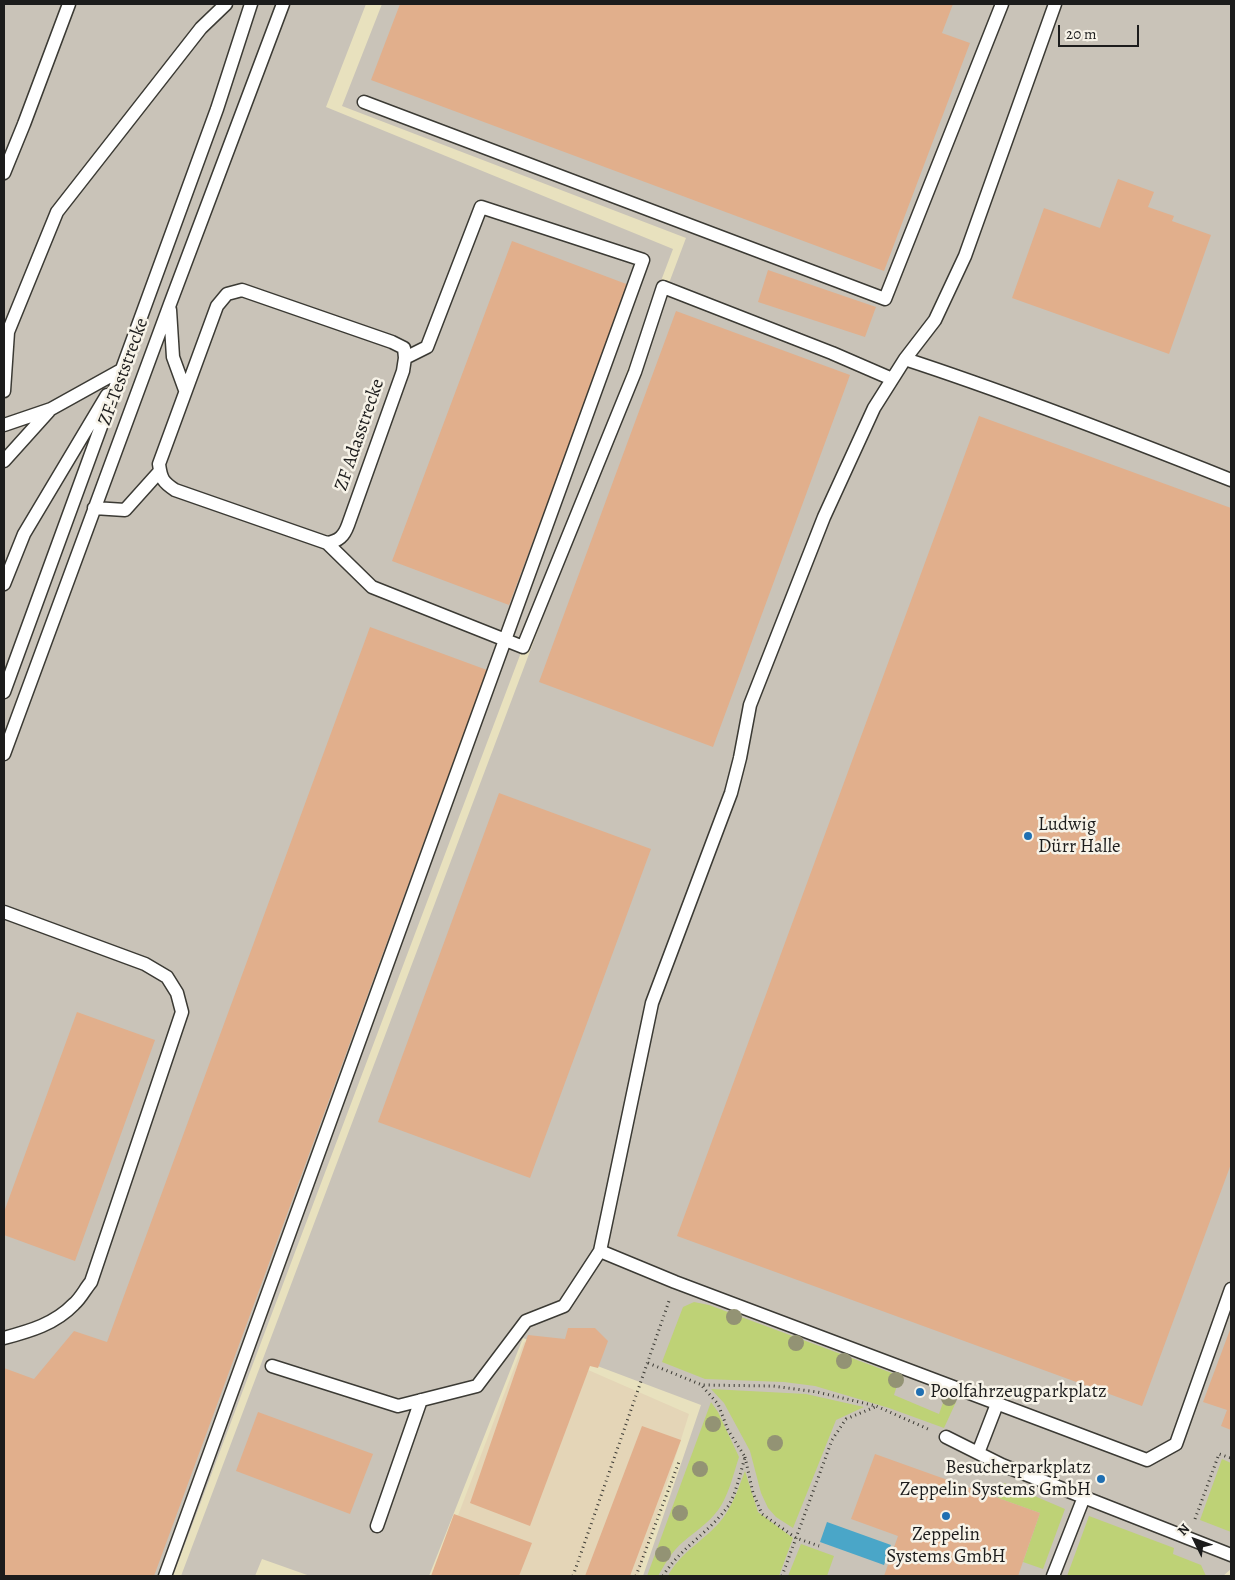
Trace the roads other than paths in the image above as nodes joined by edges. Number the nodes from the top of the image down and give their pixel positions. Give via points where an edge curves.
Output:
1 (69, 4) edge
2 (226, 4) edge
3 (251, 4) edge
4 (283, 4) edge
5 (1002, 4) edge
6 (1055, 4) edge
7 (364, 102) dead end
8 (4, 174) edge
9 (170, 304) junction
10 (405, 358) junction
11 (905, 359) junction
12 (123, 369) junction
13 (892, 379) junction
14 (186, 390) junction
15 (4, 391) edge
16 (51, 409) junction
17 (4, 424) edge
18 (4, 461) edge
19 (160, 471) junction
20 (1231, 480) edge
21 (94, 508) junction
22 (328, 543) junction
23 (4, 584) edge
24 (505, 640) junction
25 (4, 692) edge
26 (4, 754) edge
27 (4, 912) edge
28 (600, 1251) junction
29 (1231, 1289) edge
30 (4, 1338) edge
31 (272, 1366) dead end
32 (421, 1400) junction
33 (996, 1404) junction
34 (946, 1437) road end
35 (978, 1453) junction
36 (1084, 1497) junction
37 (377, 1526) dead end
38 (1231, 1554) edge
39 (165, 1576) edge
40 (1052, 1576) edge

1 - 8 lane
2 - 15 lane via 201,28 57,212 8,332
3 - 12 lane, ZF-Teststrecke via 217,109
4 - 9 lane, ZF-Teststrecke
5 - 7 lane via 885,299
6 - 11 lane via 965,256 935,320
9 - 14 lane via 173,357
9 - 21 lane, ZF-Teststrecke
10 - 14 lane via 404,348 392,342 242,290 227,294 217,306
10 - 22 lane, ZF Adasstrecke via 348,525 337,541
10 - 24 lane via 427,347 481,208 643,260
11 - 13 lane
11 - 20 lane via 982,384
12 - 16 lane
12 - 23 lane via 24,534
12 - 25 lane, ZF-Teststrecke
13 - 24 lane via 663,287 635,372 523,647
13 - 28 lane via 874,408 824,517 750,705 731,793 652,1003
14 - 19 lane via 159,464
16 - 17 lane
16 - 18 lane
19 - 21 lane via 126,510
19 - 22 lane via 166,484 175,490
21 - 26 lane, ZF-Teststrecke
22 - 24 lane via 372,587
24 - 39 lane
27 - 30 lane via 145,964 167,977 182,1012 90,1282 75,1303 57,1319
28 - 32 lane via 564,1306 526,1321 478,1386
28 - 33 lane
29 - 33 lane via 1176,1444 1147,1460
31 - 32 lane via 398,1406
32 - 37 lane
33 - 35 lane
34 - 35 lane
35 - 36 lane
36 - 38 lane
36 - 40 lane

